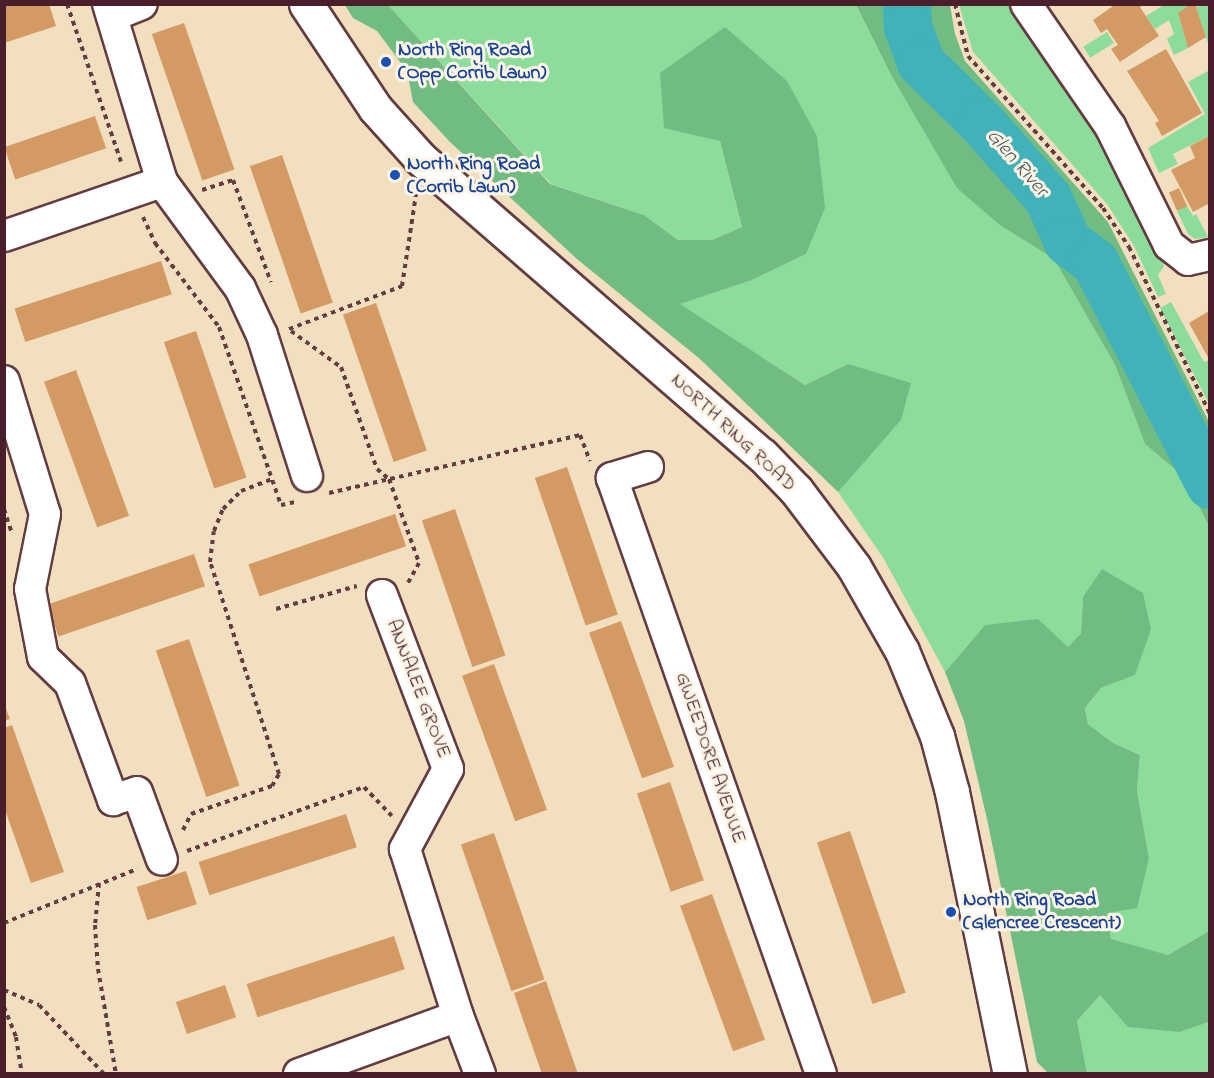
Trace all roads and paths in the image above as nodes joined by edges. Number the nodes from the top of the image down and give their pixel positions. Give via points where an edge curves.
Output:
1 (142, 4) edge
2 (306, 4) edge
3 (955, 4) edge
4 (1026, 4) edge
5 (110, 10) edge
6 (421, 159) junction
7 (167, 191) junction
8 (4, 236) edge
9 (1199, 257) edge
10 (273, 286) dead end
11 (279, 327) junction
12 (4, 381) edge
13 (1209, 414) edge
14 (648, 467) dead end
15 (308, 476) dead end
16 (272, 479) dead end
17 (4, 509) edge
18 (11, 542) dead end
19 (382, 595) junction
20 (276, 609) dead end
21 (364, 787) dead end
22 (411, 836) junction
23 (176, 849) joint
24 (99, 883) dead end
25 (4, 990) edge
26 (4, 1007) edge
27 (458, 1016) junction
28 (22, 1074) edge
29 (104, 1074) edge
30 (117, 1074) edge
31 (298, 1074) edge
32 (480, 1074) edge
33 (821, 1074) edge
34 (1010, 1074) edge

1 - 5 street
2 - 6 main road, NORTH RING ROAD via 375,108
3 - 13 path via 968,56 1103,208 1129,247
4 - 9 street via 1110,126 1169,245
5 - 7 street
6 - 11 path via 402,286
6 - 34 main road, NORTH RING ROAD via 762,455 796,490 854,567 902,651 937,735
7 - 8 street
7 - 10 path via 233,180
7 - 11 street via 240,288
11 - 15 street
11 - 19 path via 341,367 377,469 389,479 419,563 411,583
12 - 23 street via 45,514 30,589 43,657 70,683 113,800 137,792
14 - 33 street, GWEEDORE AVENUE via 612,478
16 - 23 path via 241,491 223,510 213,531 210,562 279,774 272,786 191,813
17 - 18 path
19 - 20 path via 364,584
19 - 22 street, ANNALEE GROVE via 448,769
21 - 22 path
22 - 27 street, ANNALEE GROVE via 405,849
24 - 30 path via 95,925 98,969
25 - 29 path via 39,1005
26 - 28 path via 16,1037
27 - 31 street
27 - 32 street, ANNALEE GROVE

